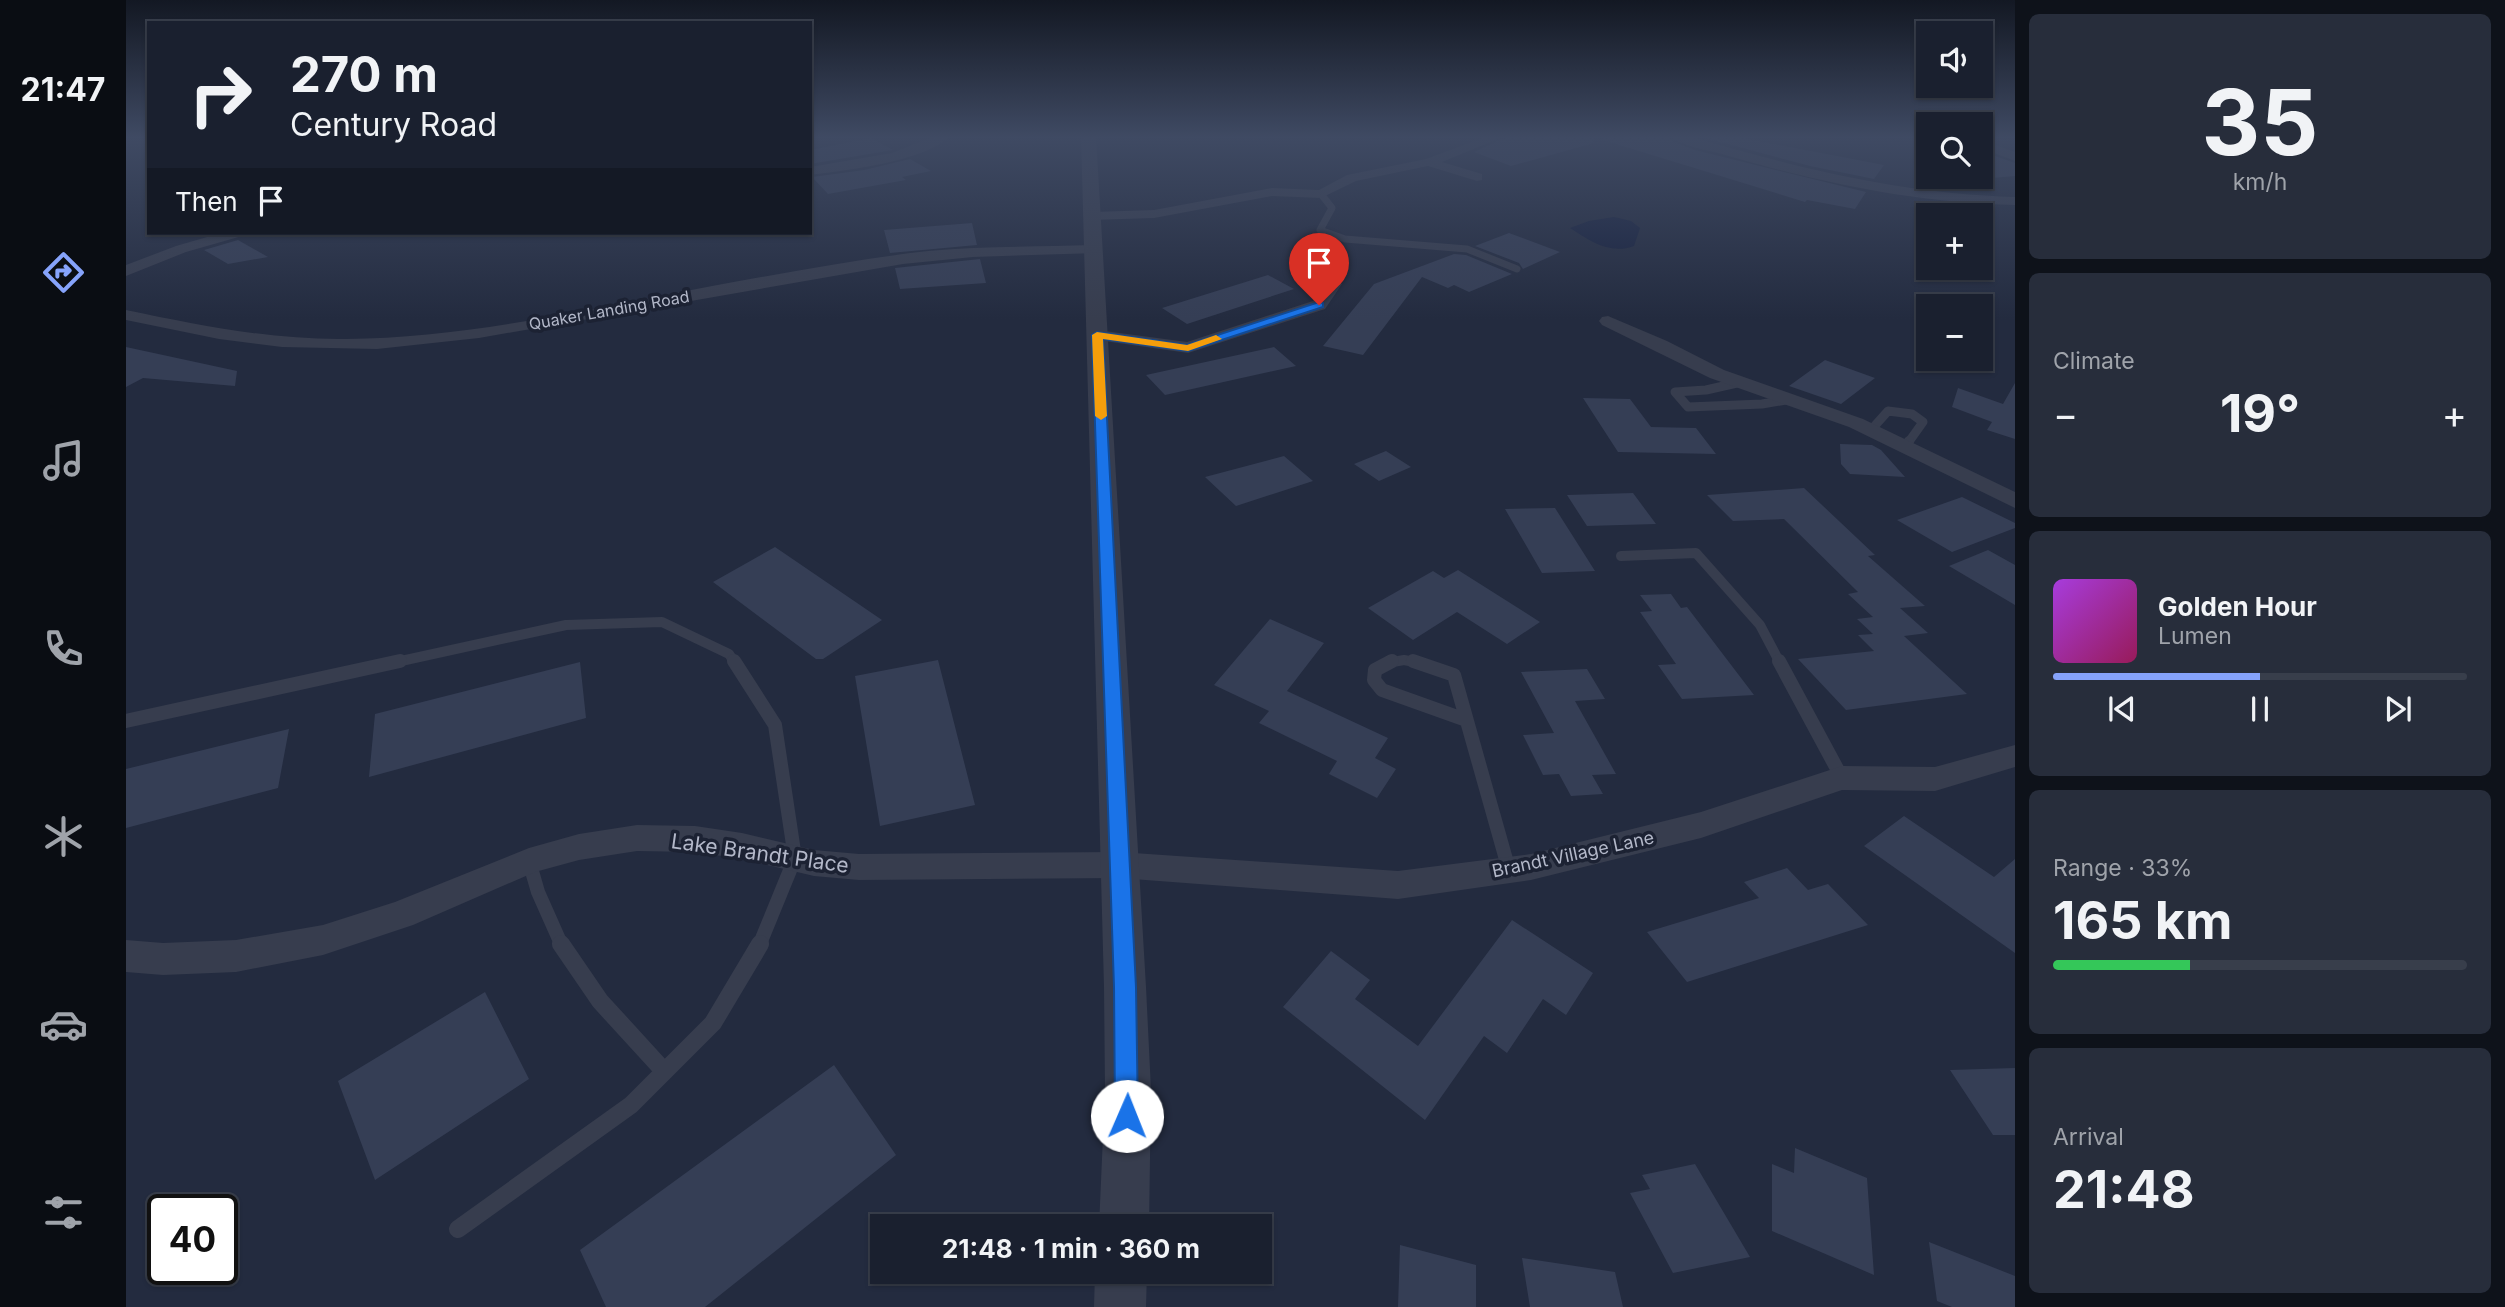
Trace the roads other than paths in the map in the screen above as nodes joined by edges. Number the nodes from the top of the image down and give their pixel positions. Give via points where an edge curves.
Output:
1 (1091, 197) edge
2 (1245, 197) edge
3 (1323, 197) edge
4 (1931, 197) edge
5 (2014, 202) edge
6 (1092, 216) junction
7 (230, 235) edge
8 (1093, 250) junction
9 (1517, 269) dead end
10 (126, 271) edge
11 (1334, 284) dead end
12 (126, 315) edge
13 (1608, 321) dead end
14 (1097, 335) junction
15 (1737, 383) junction
16 (1786, 400) junction
17 (1871, 430) junction
18 (1906, 445) junction
19 (2015, 501) edge
20 (1621, 556) dead end
21 (1466, 720) junction
22 (126, 721) edge
23 (2015, 756) edge
24 (1842, 778) junction
25 (794, 858) junction
26 (529, 861) junction
27 (1119, 865) junction
28 (1509, 870) junction
29 (126, 956) edge
30 (664, 1071) junction
31 (1124, 1214) edge
32 (458, 1229) dead end
33 (1121, 1284) edge
34 (1120, 1307) edge

1 - 6 street
2 - 6 street via 1154,214
3 - 9 lane via 1332,208 1320,230 1345,239 1467,249
4 - 5 street
6 - 8 street
7 - 10 street
8 - 12 street, Quaker Landing Road via 906,258 475,334 376,345 237,339
8 - 14 street
11 - 14 street via 1319,305 1188,348
13 - 15 street
14 - 27 street
15 - 16 street
15 - 16 lane via 1675,392 1688,407
16 - 17 street
17 - 18 street
17 - 18 lane via 1888,411 1919,417 1923,422
18 - 19 street
20 - 24 lane via 1696,553 1760,625
21 - 21 lane via 1454,675 1403,658 1384,662 1375,670 1374,680 1382,690
21 - 28 lane
22 - 25 lane via 566,625 662,622 729,654 775,725
23 - 24 street, Brandt Village Lane via 1935,779
24 - 28 street, Brandt Village Lane via 1701,825
25 - 26 street, Lake Brandt Place via 695,839 637,838
25 - 27 street, Lake Brandt Place via 859,867
25 - 30 lane via 757,951 732,992 713,1023
26 - 29 street, Lake Brandt Place via 401,915 323,940 236,956
26 - 30 lane via 544,912 578,972 609,1015
27 - 28 street, Brandt Village Lane via 1398,885
27 - 31 street via 1128,1090
30 - 32 lane via 620,1113
33 - 34 street

